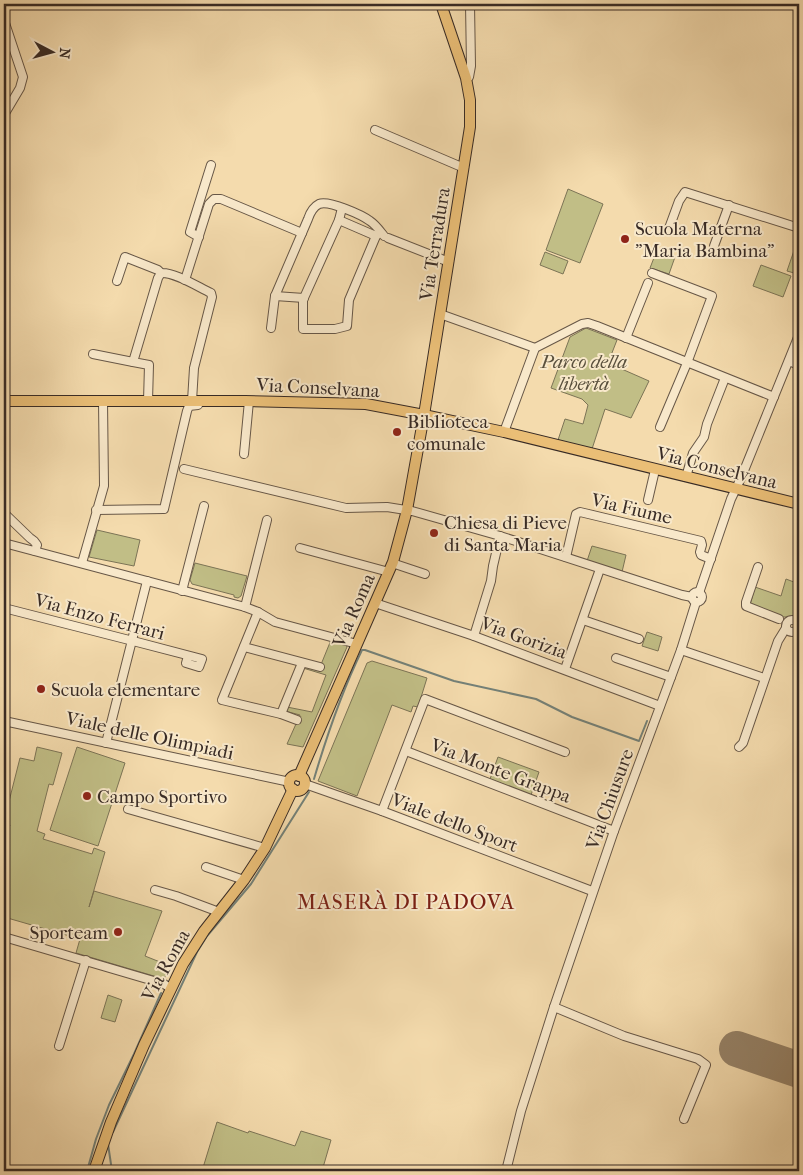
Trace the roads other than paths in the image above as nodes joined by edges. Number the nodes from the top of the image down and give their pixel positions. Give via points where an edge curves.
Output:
1 (441, 4) edge
2 (470, 4) edge
3 (4, 20) edge
4 (466, 78) junction
5 (4, 115) edge
6 (375, 130) dead end
7 (211, 165) dead end
8 (464, 168) junction
9 (729, 205) junction
10 (342, 208) junction
11 (339, 220) junction
12 (799, 228) edge
13 (668, 231) dead end
14 (302, 233) junction
15 (382, 235) junction
16 (199, 237) junction
17 (714, 246) dead end
18 (448, 262) junction
19 (161, 273) junction
20 (652, 273) dead end
21 (185, 280) junction
22 (118, 281) dead end
23 (648, 283) dead end
24 (275, 296) junction
25 (304, 298) junction
26 (440, 314) junction
27 (271, 328) dead end
28 (799, 335) edge
29 (626, 338) junction
30 (535, 348) junction
31 (93, 354) dead end
32 (789, 361) junction
33 (133, 362) junction
34 (687, 363) junction
35 (799, 365) edge
36 (725, 378) junction
37 (774, 397) junction
38 (4, 401) edge
39 (103, 401) junction
40 (148, 401) junction
41 (192, 401) junction
42 (209, 401) junction
43 (249, 401) junction
44 (424, 415) junction
45 (660, 427) dead end
46 (504, 432) junction
47 (244, 454) dead end
48 (184, 469) dead end
49 (655, 470) junction
50 (686, 477) junction
51 (736, 489) junction
52 (648, 500) dead end
53 (799, 504) edge
54 (204, 506) dead end
55 (96, 510) junction
56 (407, 510) junction
57 (4, 513) edge
58 (267, 520) dead end
59 (500, 536) junction
60 (4, 543) edge
61 (300, 548) dead end
62 (32, 550) junction
63 (566, 557) junction
64 (711, 559) junction
65 (82, 563) junction
66 (758, 567) dead end
67 (390, 568) junction
68 (600, 569) junction
69 (425, 574) dead end
70 (147, 581) junction
71 (182, 590) junction
72 (696, 597) junction
73 (375, 603) junction
74 (245, 607) junction
75 (4, 608) edge
76 (258, 612) junction
77 (583, 620) junction
78 (794, 627) edge
79 (474, 636) junction
80 (638, 639) dead end
81 (133, 641) junction
82 (357, 644) junction
83 (244, 647) junction
84 (681, 650) junction
85 (188, 656) dead end
86 (616, 658) dead end
87 (302, 663) junction
88 (320, 667) dead end
89 (565, 669) junction
90 (671, 677) junction
91 (764, 678) junction
92 (660, 706) junction
93 (281, 714) junction
94 (297, 720) dead end
95 (4, 721) edge
96 (106, 743) junction
97 (739, 747) dead end
98 (406, 751) junction
99 (566, 752) dead end
100 (302, 780) junction
101 (292, 786) junction
102 (128, 809) dead end
103 (382, 811) junction
104 (614, 830) junction
105 (265, 848) junction
106 (206, 867) dead end
107 (244, 880) junction
108 (155, 890) dead end
109 (592, 891) junction
110 (219, 912) junction
111 (4, 937) edge
112 (86, 960) junction
113 (170, 988) junction
114 (554, 1007) junction
115 (59, 1046) dead end
116 (684, 1119) dead end
117 (94, 1171) edge
118 (506, 1171) edge

1 - 4 main road, Via Terradura
2 - 4 street, Via Terradura via 471,66
3 - 5 street via 23,77
4 - 8 main road, Via Terradura via 470,121
6 - 8 street
7 - 16 street via 190,231
8 - 18 main road, Via Terradura
9 - 12 street
9 - 13 street via 685,192
9 - 17 street
10 - 11 street
10 - 14 street via 325,202 317,205
10 - 15 street via 371,221
11 - 15 street
11 - 25 street
14 - 16 street via 214,198 209,204
14 - 24 street
15 - 18 street
15 - 25 street via 349,300 346,326 303,329
16 - 21 street
18 - 26 main road, Via Terradura
19 - 21 street
19 - 22 street via 125,257
19 - 33 street
20 - 34 street via 712,296
21 - 41 street via 211,293 212,297 194,368
23 - 29 street
24 - 25 street
24 - 27 street
26 - 30 street
26 - 44 main road, Via Terradura
28 - 32 street, Via Chiusure
29 - 30 street via 597,326 582,324
29 - 34 street
30 - 46 street
31 - 33 street
32 - 35 street
32 - 37 street, Via Chiusure
33 - 40 street via 148,365
34 - 36 street
34 - 45 street
36 - 37 street
36 - 50 street
37 - 51 street, Via Chiusure
38 - 39 main road, Via Conselvana
39 - 40 main road, Via Conselvana
39 - 55 street via 104,486
40 - 41 main road, Via Conselvana
41 - 42 main road, Via Conselvana
42 - 43 main road, Via Conselvana
42 - 55 street via 188,408 164,509
43 - 44 main road, Via Conselvana via 353,403
43 - 47 street
44 - 46 main road, Via Conselvana
44 - 56 main road, Via Terradura
46 - 49 main road, Via Conselvana
48 - 56 street via 346,508
49 - 50 main road, Via Conselvana
49 - 52 street
50 - 51 main road, Via Conselvana
51 - 53 main road, Via Conselvana
51 - 64 street, Via Chiusure
54 - 71 street
55 - 65 street
56 - 59 street
56 - 67 main road, Via Roma
57 - 62 street via 34,541 37,545
58 - 74 street
59 - 63 street
59 - 79 street via 491,581
60 - 62 street
61 - 67 street
62 - 65 street
63 - 64 street, Via Fiume via 576,514 580,512 701,541 701,556
63 - 68 street
64 - 72 street, Via Chiusure
65 - 70 street
66 - 78 street via 746,606
67 - 69 street
67 - 73 main road, Via Roma
68 - 72 street
68 - 77 street
70 - 71 street
70 - 81 street
71 - 74 street
72 - 84 street, Via Chiusure
73 - 79 street, Via Gorizia
73 - 82 main road, Via Roma
74 - 76 street
75 - 81 street, Via Enzo Ferrari
76 - 82 street via 275,622
76 - 83 street
77 - 80 street
77 - 89 street
78 - 91 street via 778,641
79 - 89 street, Via Gorizia
81 - 85 street, Via Enzo Ferrari
81 - 96 street
82 - 100 main road, Via Roma
83 - 87 street
83 - 93 street via 222,700
84 - 90 street, Via Chiusure
84 - 91 street
86 - 90 street
87 - 88 street
87 - 93 street
89 - 92 street, Via Gorizia
90 - 92 street, Via Chiusure
91 - 97 street
92 - 104 street, Via Chiusure
93 - 94 street
95 - 96 street, Viale delle Olimpiadi
96 - 101 street, Viale delle Olimpiadi
98 - 99 street, Via Monte Grappa via 425,700
98 - 103 street, Via Monte Grappa
98 - 104 street, Via Monte Grappa
100 - 101 main road via 294,776
100 - 103 street, Viale dello Sport
101 - 105 main road, Via Roma
102 - 105 street
103 - 109 street, Viale dello Sport
104 - 109 street, Via Chiusure
105 - 107 main road, Via Roma
106 - 107 street
107 - 110 main road, Via Roma
108 - 110 street
109 - 114 street, Via Chiusure
110 - 113 main road, Via Roma via 193,947
111 - 112 street
112 - 113 street
112 - 115 street
113 - 117 main road, Via Roma via 111,1122
114 - 116 street via 624,1036 698,1059 706,1065
114 - 118 street, Via Chiusure

